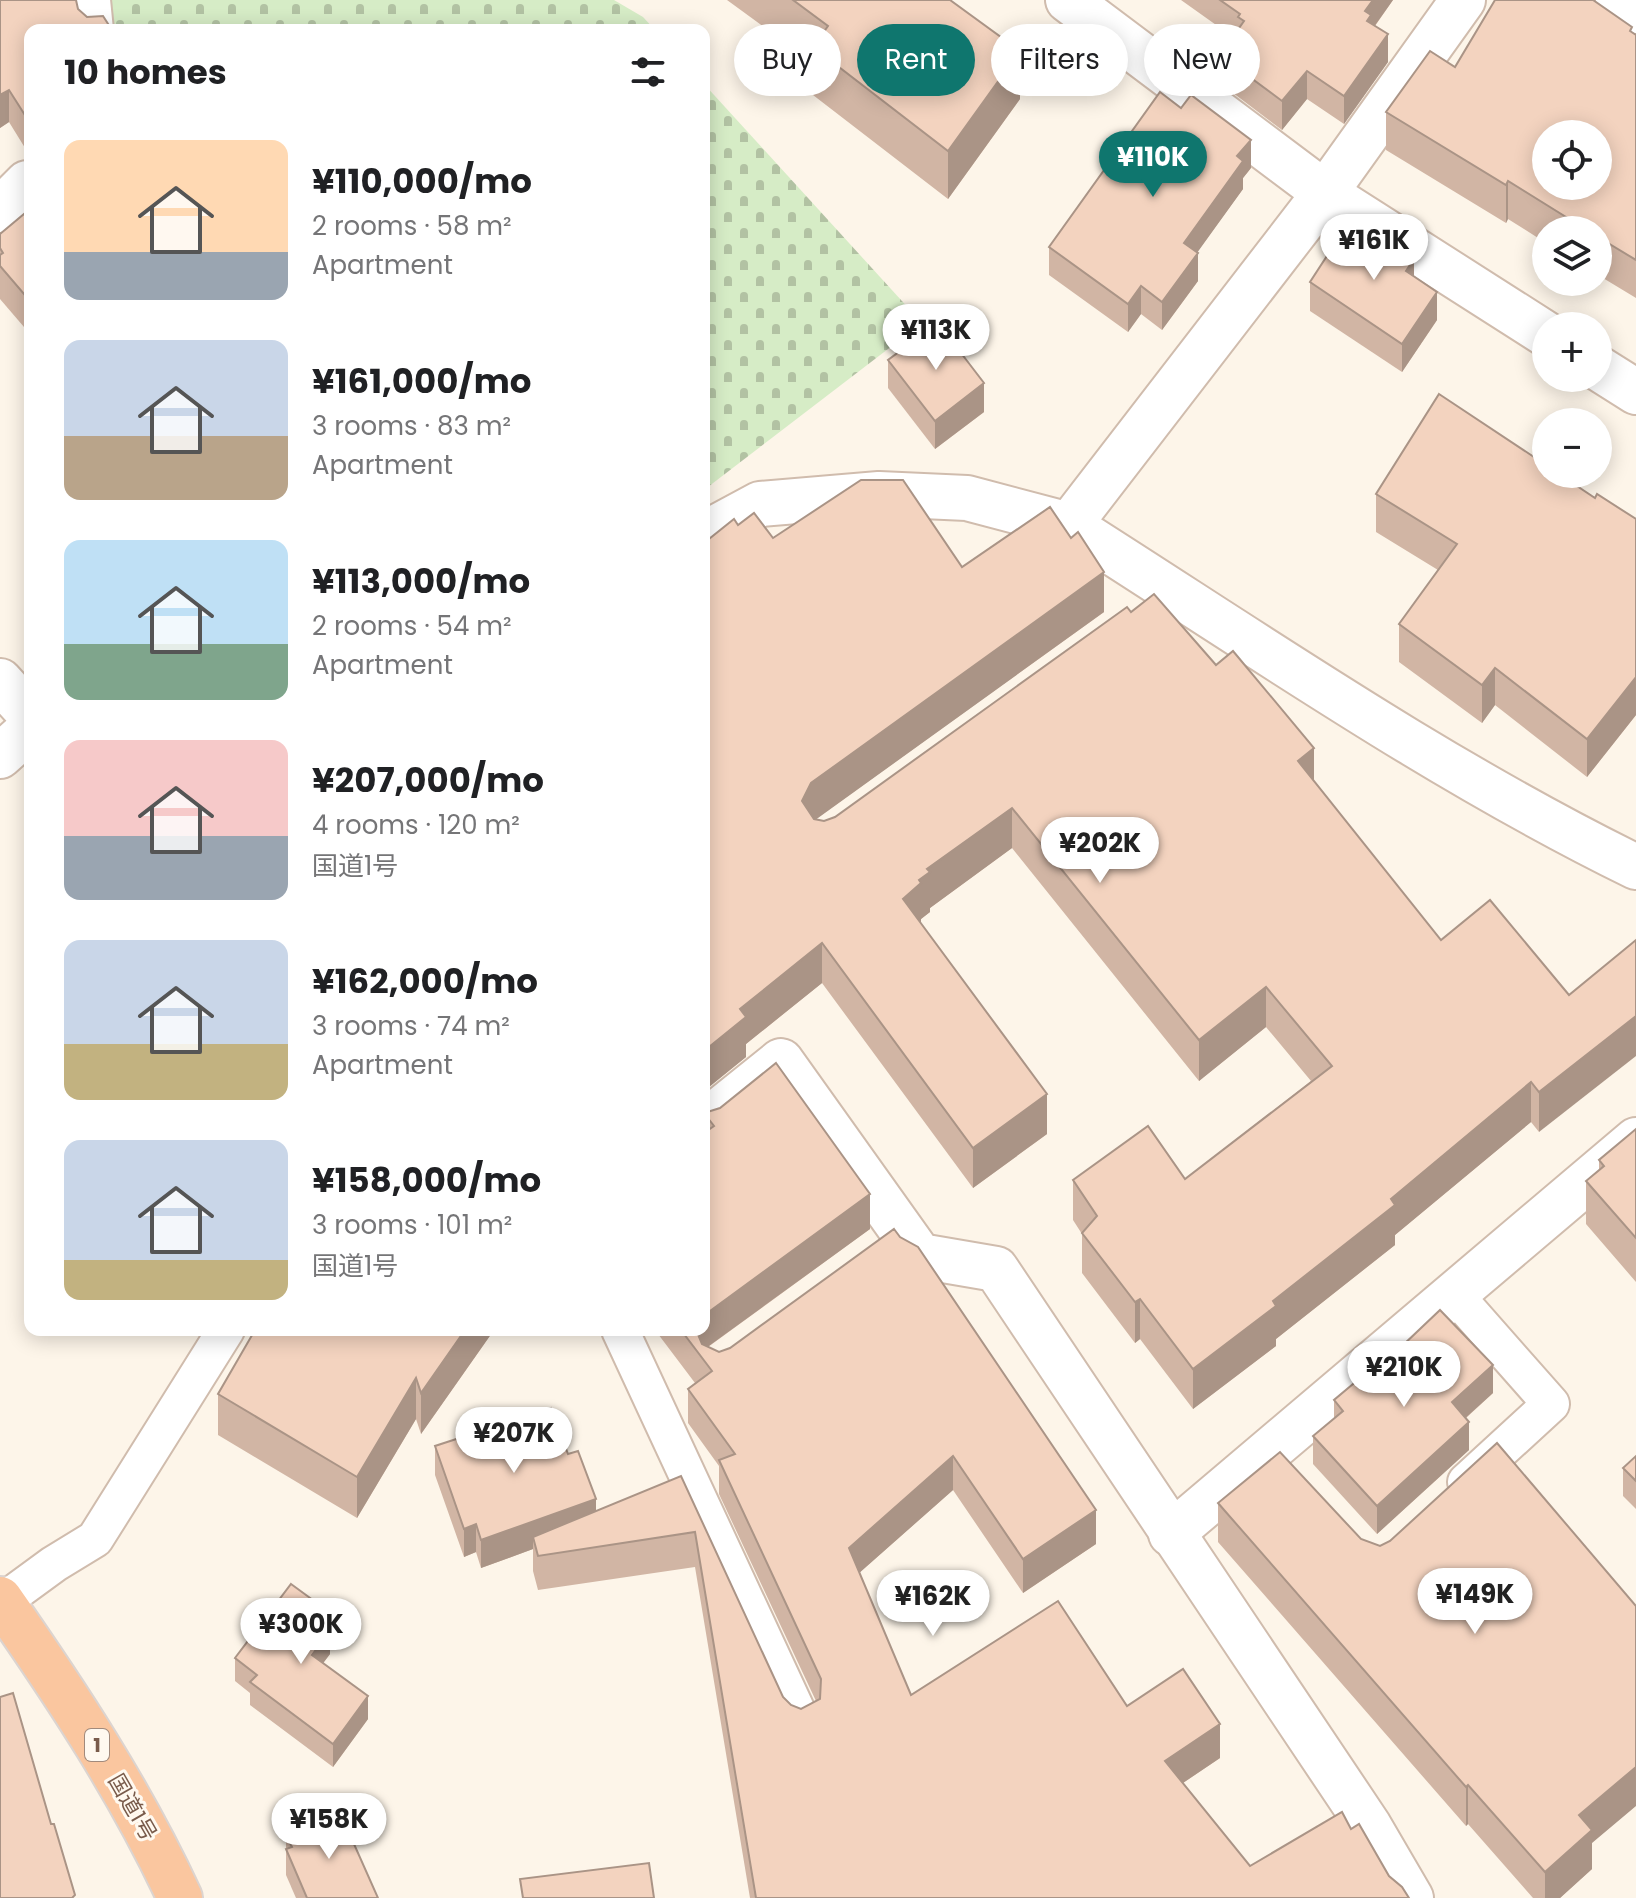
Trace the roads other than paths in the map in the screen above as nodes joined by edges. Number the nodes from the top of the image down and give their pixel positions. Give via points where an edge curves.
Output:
1 (92, 0) edge
2 (1068, 0) edge
3 (1463, 0) edge
4 (1618, 0) edge
5 (1636, 11) edge
6 (94, 24) edge
7 (1325, 193) junction
8 (1532, 325) edge
9 (1612, 377) edge
10 (1636, 392) edge
11 (1069, 525) junction
12 (710, 531) edge
13 (0, 681) edge
14 (24, 707) edge
15 (24, 734) edge
16 (0, 756) edge
17 (1636, 867) edge
18 (710, 1118) edge
19 (1636, 1140) edge
20 (1454, 1294) junction
21 (222, 1336) edge
22 (623, 1336) edge
23 (1446, 1500) edge
24 (1171, 1534) junction
25 (1, 1601) edge
26 (802, 1722) edge
27 (180, 1898) edge
28 (1411, 1898) edge

1 - 6 lane
2 - 7 street
3 - 7 street
4 - 5 street
7 - 8 street
7 - 11 street
9 - 10 street
11 - 12 street via 967,498 879,494 760,504
11 - 17 street via 1159,599 1553,826
13 - 14 street
15 - 16 street
18 - 24 street via 781,1061 890,1240 920,1256 996,1269
19 - 20 street
20 - 23 lane via 1551,1404
20 - 24 street via 1282,1461
21 - 25 lane via 95,1539
22 - 26 lane
24 - 28 street via 1369,1826
25 - 27 highway, 国道1号 / 1 via 49,1667 147,1825

